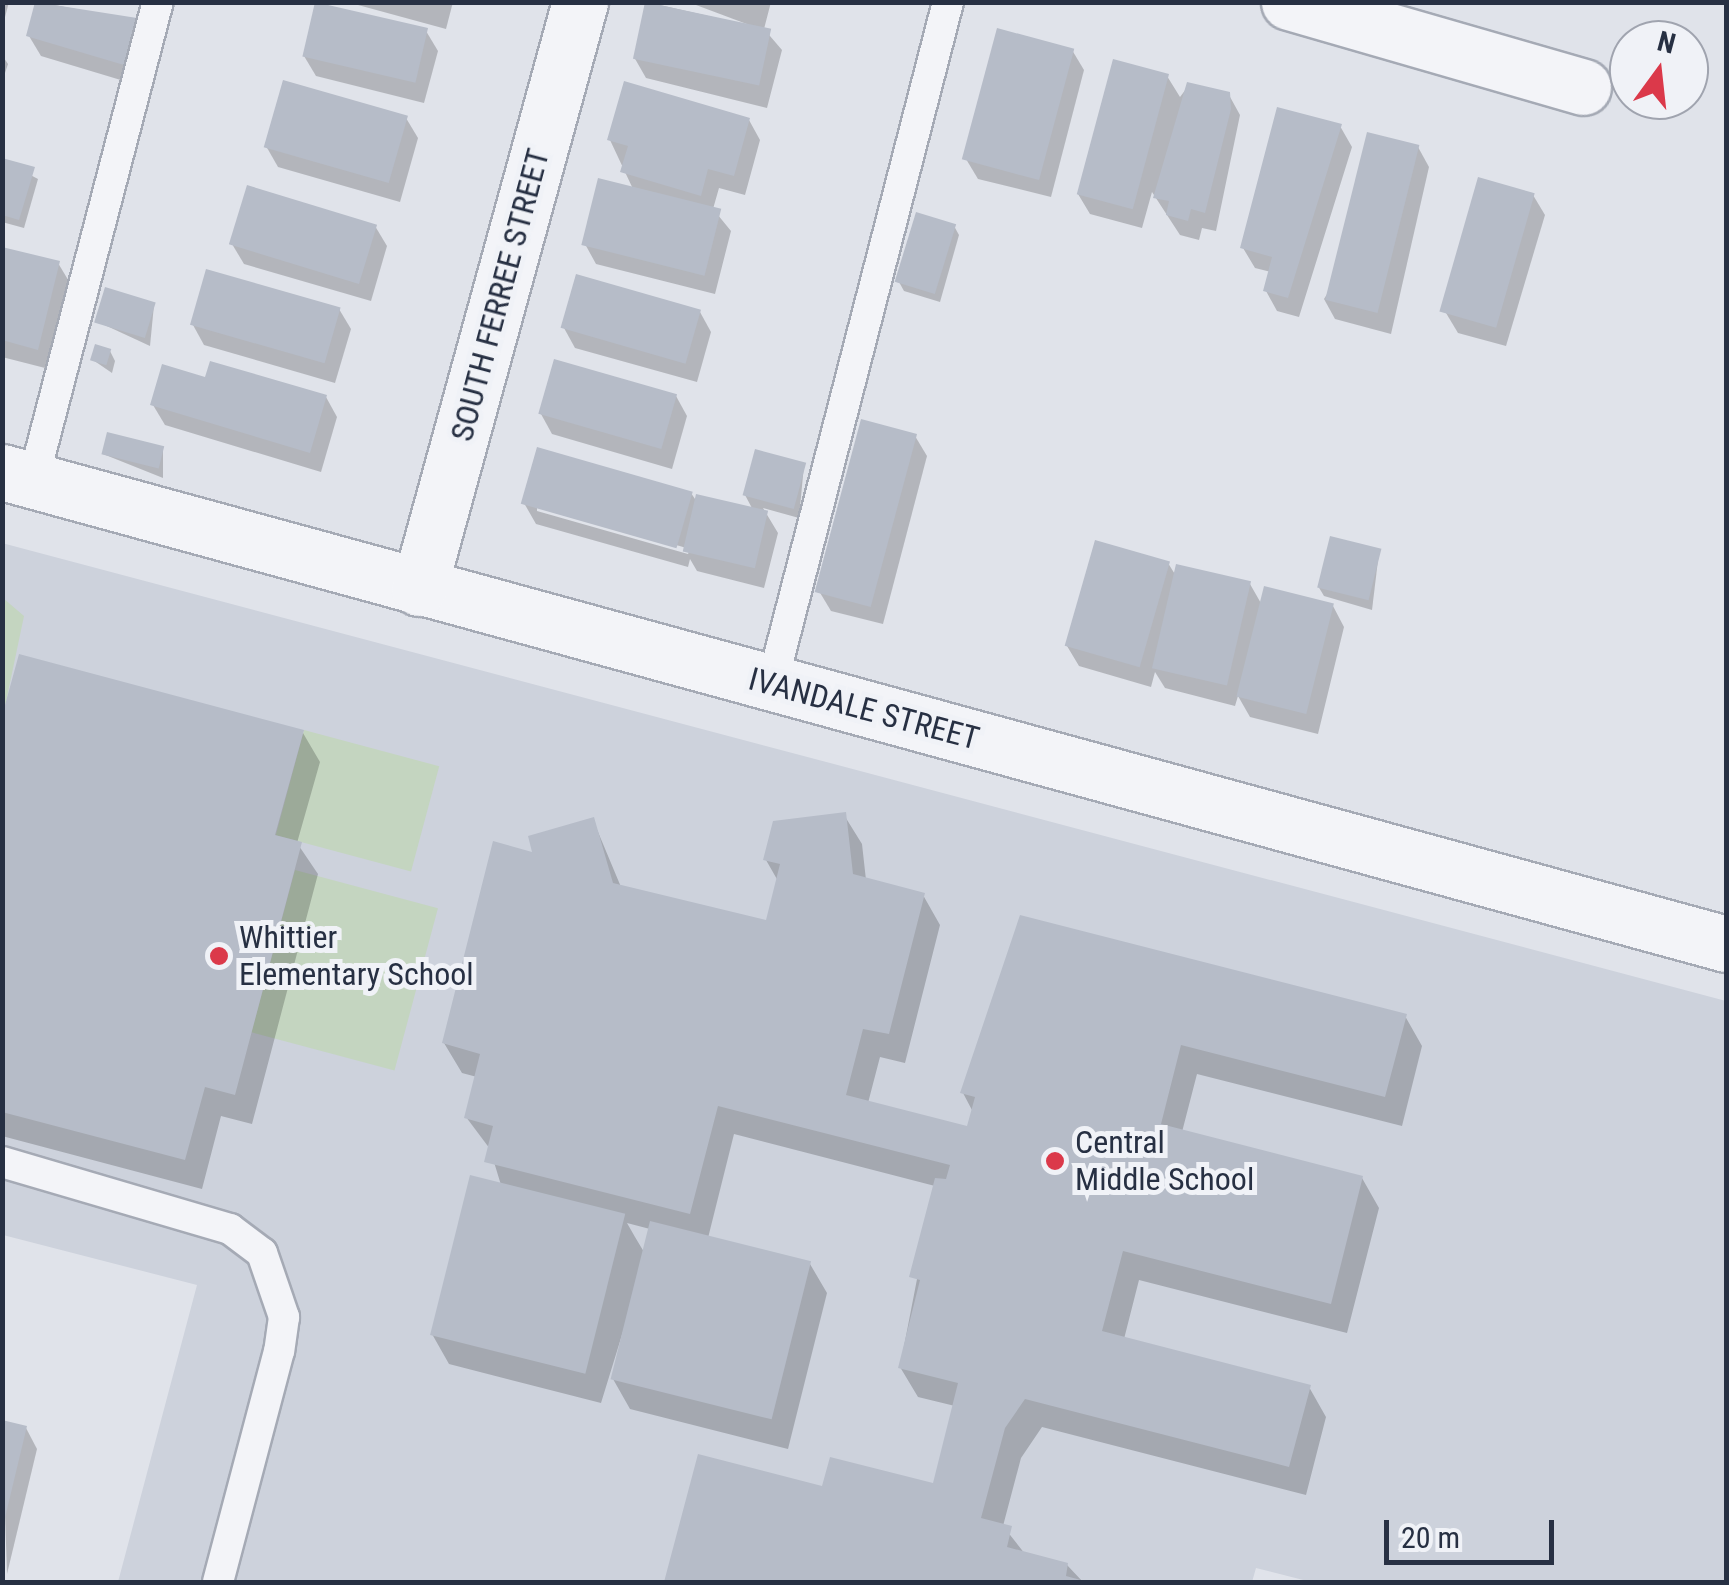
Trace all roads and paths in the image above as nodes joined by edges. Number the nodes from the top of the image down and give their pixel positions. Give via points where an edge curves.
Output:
1 (158, 2) edge
2 (580, 2) edge
3 (948, 2) edge
4 (1289, 2) edge
5 (1583, 88) dead end
6 (18, 477) edge
7 (419, 588) junction
8 (772, 684) junction
9 (1726, 944) edge
10 (2, 1162) edge
11 (218, 1582) edge

1 - 6 lane
2 - 7 street, SOUTH FERREE STREET
3 - 8 lane
4 - 5 street
6 - 7 street, IVANDALE STREET
7 - 8 street, IVANDALE STREET
8 - 9 street, IVANDALE STREET
10 - 11 lane via 230,1229 262,1253 284,1317

